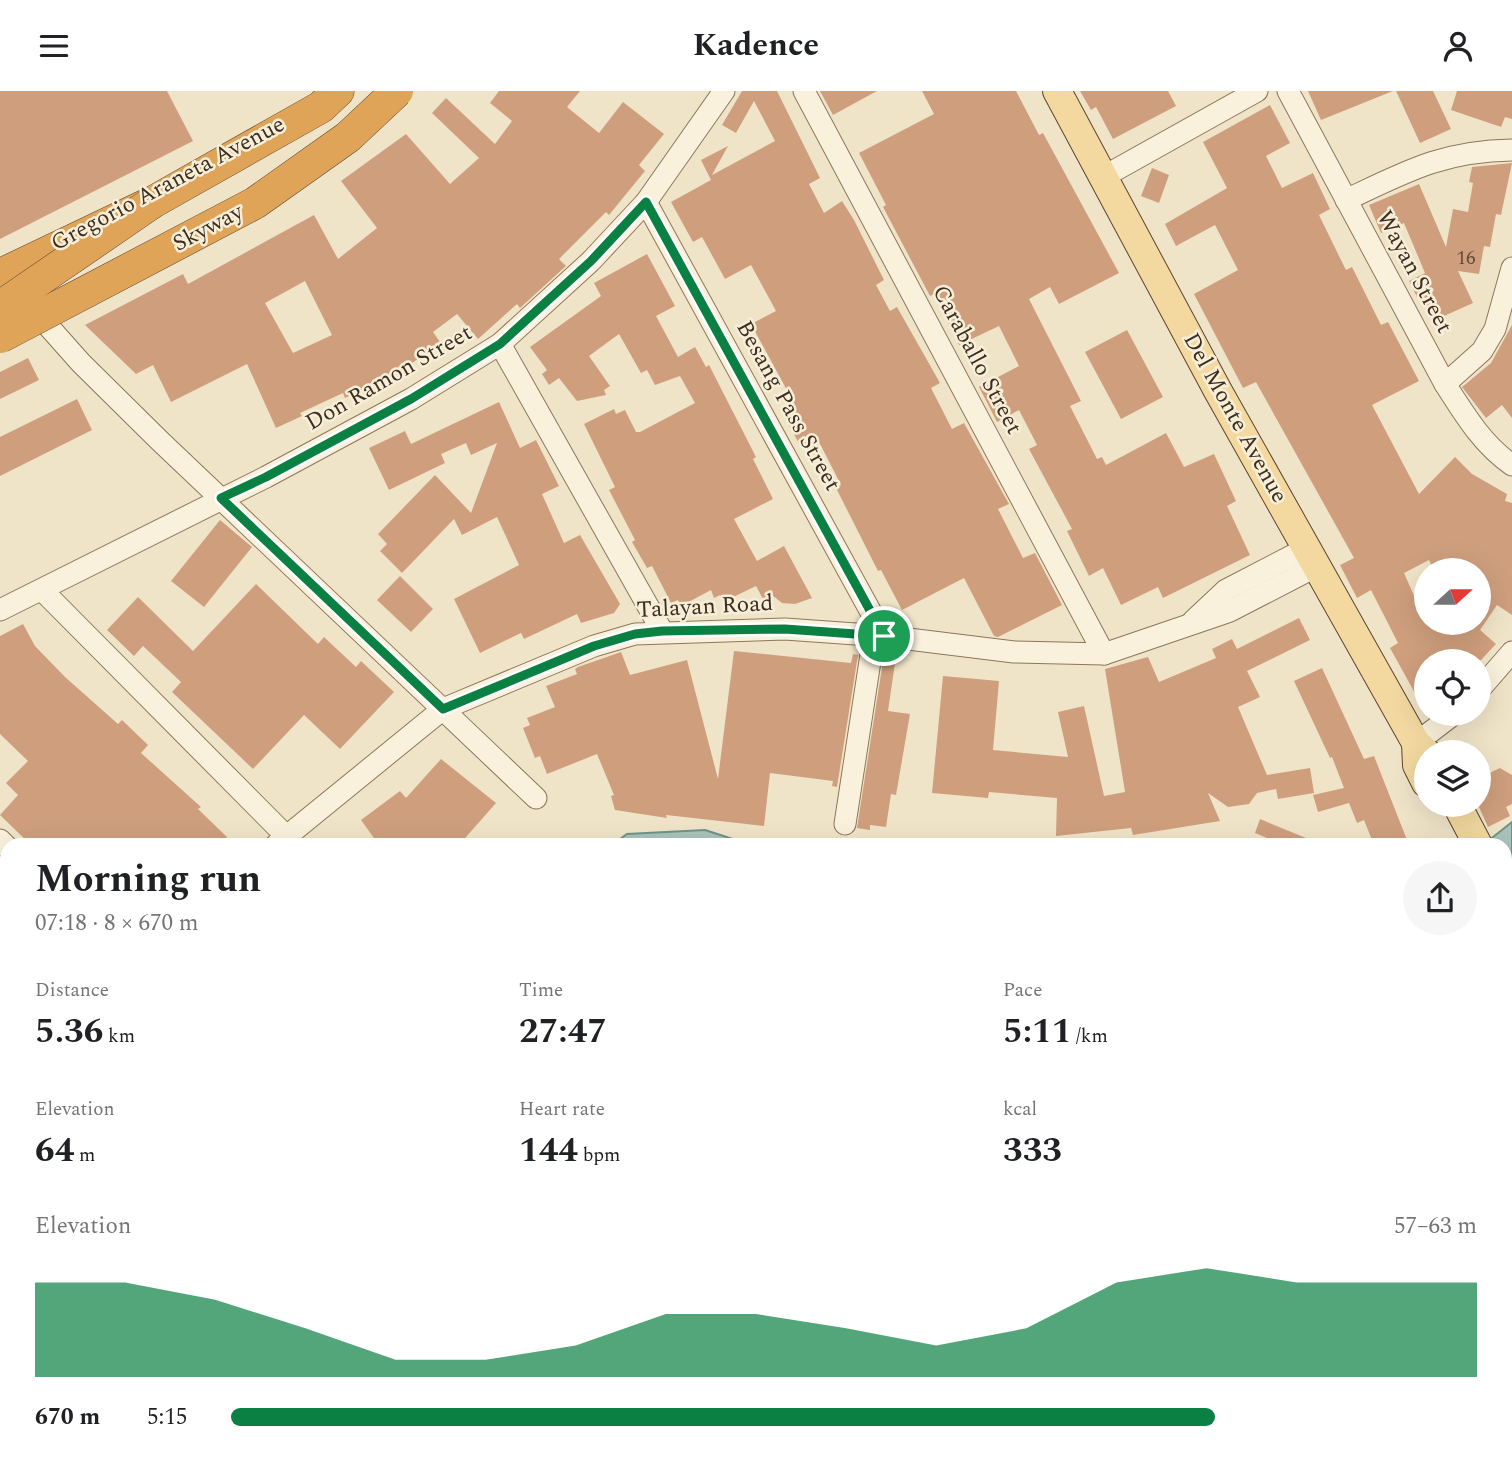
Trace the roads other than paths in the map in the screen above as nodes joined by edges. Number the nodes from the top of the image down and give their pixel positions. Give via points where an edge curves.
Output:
1 (336, 91) edge
2 (397, 91) edge
3 (403, 91) edge
4 (724, 91) edge
5 (804, 91) edge
6 (1057, 91) edge
7 (1257, 91) edge
8 (1288, 91) edge
9 (1512, 150) edge
10 (1103, 177) junction
11 (1346, 199) junction
12 (646, 202) junction
13 (1512, 268) edge
14 (1, 284) edge
15 (38, 314) junction
16 (0, 339) edge
17 (500, 344) junction
18 (1445, 384) junction
19 (1512, 465) edge
20 (221, 498) junction
21 (1312, 557) junction
22 (43, 591) junction
23 (0, 610) edge
24 (662, 631) junction
25 (879, 635) junction
26 (1512, 652) edge
27 (1104, 654) junction
28 (1491, 676) edge
29 (443, 709) junction
30 (1442, 726) edge
31 (1416, 740) edge
32 (1429, 740) edge
33 (536, 798) dead end
34 (1449, 817) edge
35 (845, 824) dead end
36 (1463, 832) edge
37 (279, 838) edge
38 (283, 838) edge

1 - 14 main road, Gregorio Araneta Avenue
1 - 14 highway, bridge via 321,107
2 - 16 highway, Skyway, bridge via 348,137 255,203
3 - 15 main road via 340,149 255,208
4 - 12 street, Don Ramon Street
5 - 27 street, Caraballo Street
6 - 10 main road, Del Monte Avenue
7 - 10 street
8 - 11 street, Wayan Street
9 - 11 street via 1452,155
10 - 21 main road, Del Monte Avenue
11 - 18 street, Wayan Street
12 - 17 street, Don Ramon Street via 591,261
12 - 25 street, Besang Pass Street
13 - 18 street via 1489,340
14 - 15 street
15 - 16 main road
15 - 20 street via 80,363
17 - 20 street, Don Ramon Street via 411,399
17 - 24 street
18 - 19 street, Wayan Street via 1473,428
20 - 22 street, Don Ramon Street
20 - 29 street
21 - 27 street, Talayan Road via 1238,607
21 - 31 main road, Del Monte Avenue
22 - 23 street, Don Ramon Street
22 - 37 street
24 - 25 street, Talayan Road via 785,629
24 - 29 street, Talayan Road via 594,646
25 - 27 street, Talayan Road via 1014,652
25 - 35 street
26 - 28 street
29 - 33 street
29 - 38 street, Talayan Road
30 - 32 street
34 - 36 main road

